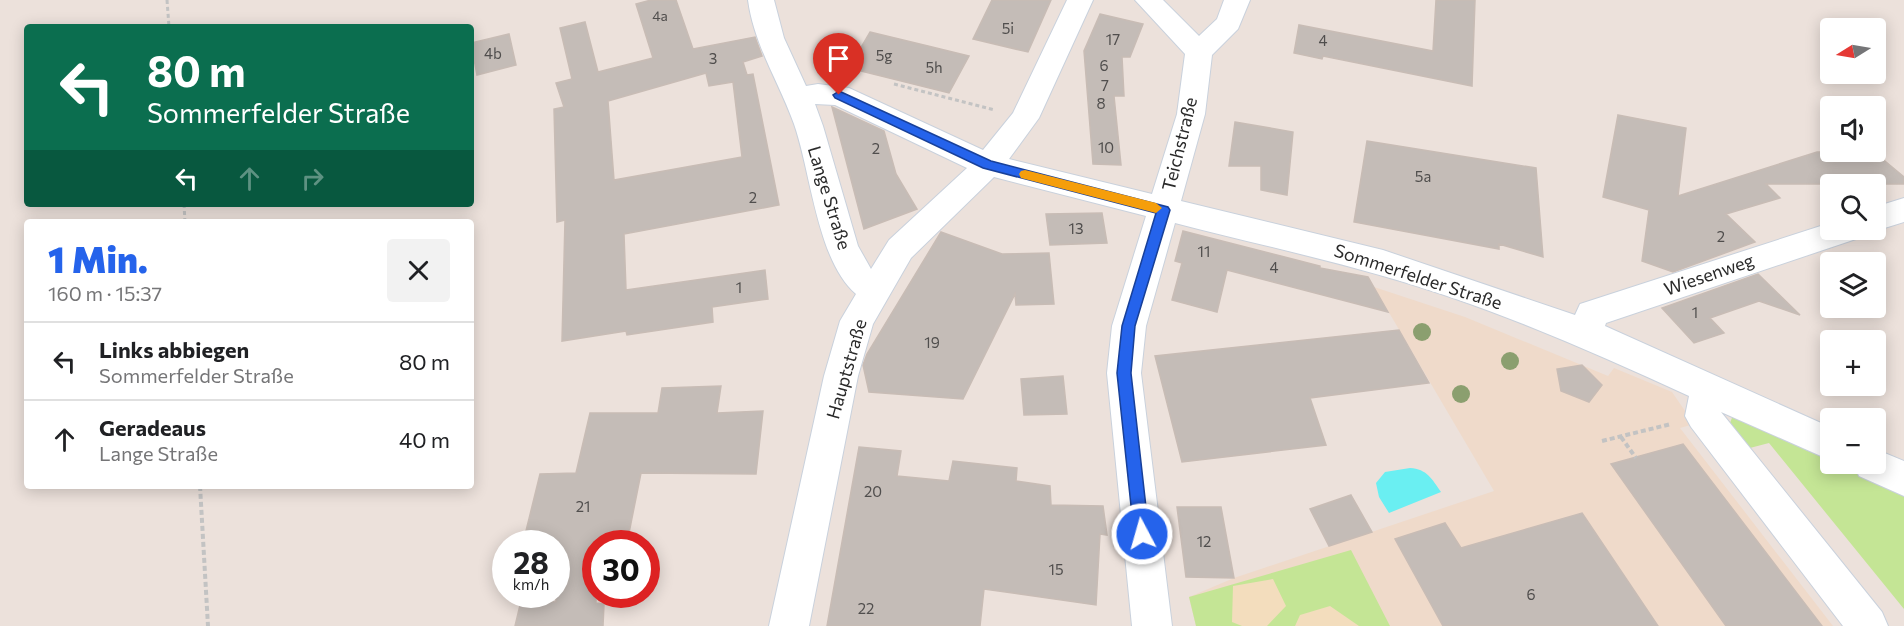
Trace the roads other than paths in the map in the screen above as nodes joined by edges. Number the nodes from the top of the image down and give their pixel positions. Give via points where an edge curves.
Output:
1 (761, 0) edge
2 (1080, 0) edge
3 (1148, 0) edge
4 (1237, 0) edge
5 (1199, 52) junction
6 (798, 98) junction
7 (988, 165) junction
8 (1163, 210) junction
9 (1904, 210) edge
10 (1886, 216) edge
11 (1820, 238) edge
12 (874, 290) junction
13 (1586, 333) junction
14 (1706, 402) junction
15 (1820, 441) edge
16 (1886, 471) edge
17 (1904, 479) edge
18 (789, 626) edge
19 (1152, 626) edge
20 (1868, 626) edge

1 - 6 street, Lange Straße via 775,55
2 - 7 street, Hauptstraße via 1025,118
3 - 5 street
4 - 5 street via 1229,23
5 - 8 street, Teichstraße via 1191,114
6 - 7 street via 839,95
6 - 12 street, Lange Straße via 842,246 857,276
7 - 8 street, Sommerfelder Straße
7 - 12 street, Hauptstraße via 900,249
8 - 13 street, Sommerfelder Straße via 1383,262
8 - 19 street, Teichstraße via 1129,326 1124,373
9 - 10 street
11 - 13 street, Wiesenweg via 1592,314
12 - 18 street, Hauptstraße via 857,321 841,376
13 - 14 street, Sommerfelder Straße
14 - 15 street, Sommerfelder Straße
14 - 20 street
16 - 17 street

